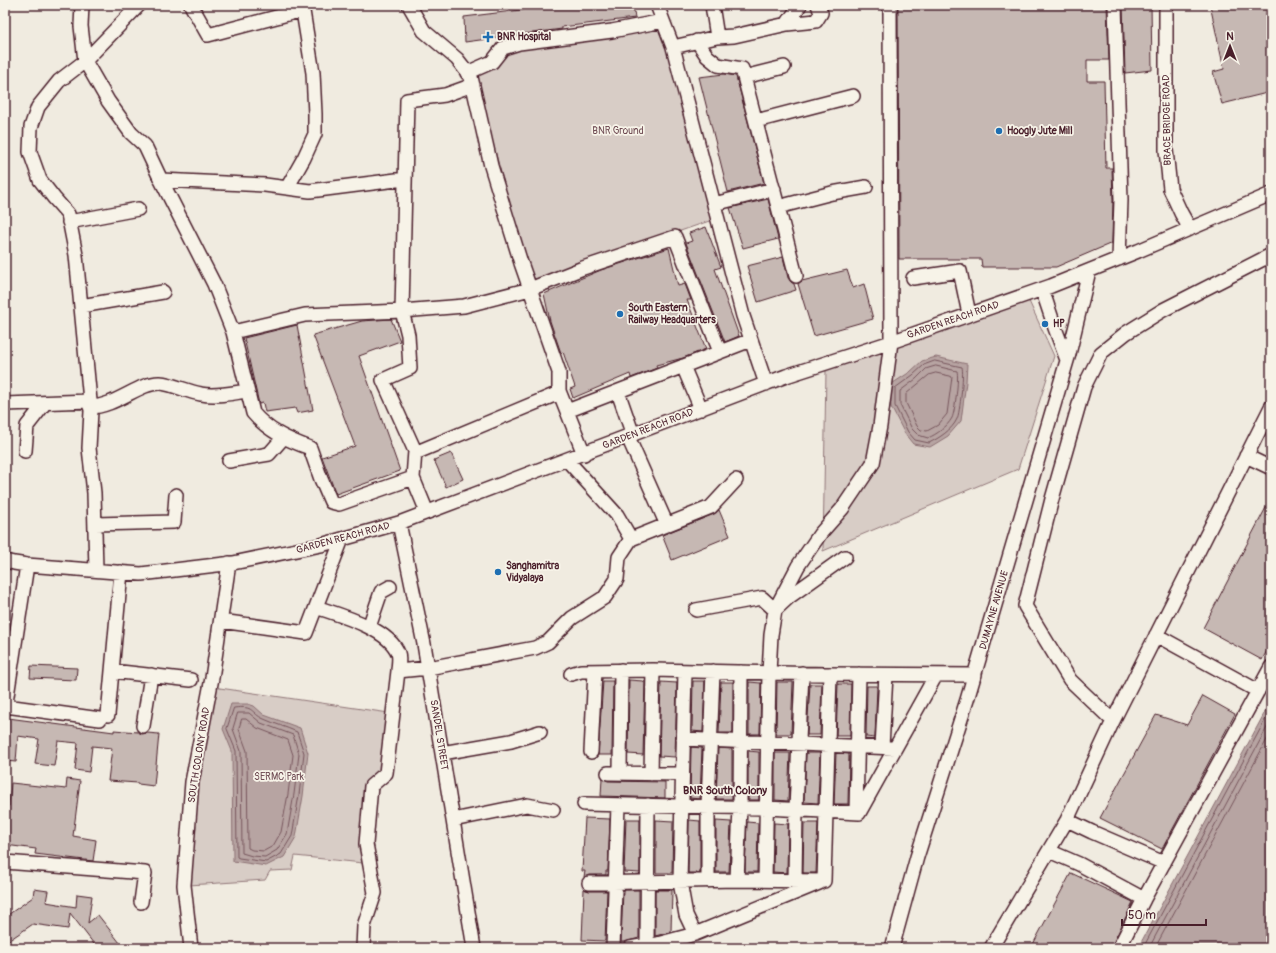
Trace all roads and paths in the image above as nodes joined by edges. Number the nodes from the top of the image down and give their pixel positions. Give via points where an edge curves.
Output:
1 (82, 5) edge
2 (139, 5) edge
3 (191, 5) edge
4 (409, 5) edge
5 (657, 5) edge
6 (712, 5) edge
7 (800, 5) edge
8 (818, 5) edge
9 (890, 5) edge
10 (1115, 5) edge
11 (1166, 5) edge
12 (303, 8) edge
13 (663, 21) junction
14 (787, 24) junction
15 (717, 37) junction
16 (697, 41) junction
17 (673, 47) junction
18 (85, 61) junction
19 (784, 67) dead end
20 (467, 72) junction
21 (744, 77) junction
22 (472, 85) junction
23 (853, 96) dead end
24 (756, 121) junction
25 (404, 179) junction
26 (161, 180) junction
27 (866, 187) dead end
28 (288, 188) junction
29 (774, 189) junction
30 (1271, 194) edge
31 (714, 204) junction
32 (778, 207) junction
33 (138, 209) dead end
34 (69, 222) junction
35 (1190, 229) junction
36 (1271, 255) edge
37 (1119, 259) junction
38 (1089, 271) junction
39 (796, 276) dead end
40 (913, 278) dead end
41 (530, 288) junction
42 (1042, 289) junction
43 (163, 292) dead end
44 (81, 306) junction
45 (402, 311) junction
46 (969, 314) junction
47 (233, 332) junction
48 (751, 340) junction
49 (891, 342) junction
50 (720, 352) junction
51 (1067, 360) junction
52 (683, 366) junction
53 (766, 384) junction
54 (247, 391) junction
55 (618, 392) junction
56 (560, 393) junction
57 (45, 403) junction
58 (5, 404) edge
59 (90, 404) junction
60 (1271, 407) edge
61 (701, 409) junction
62 (567, 410) junction
63 (630, 436) junction
64 (284, 437) junction
65 (25, 451) dead end
66 (415, 453) junction
67 (584, 454) junction
68 (1246, 456) junction
69 (567, 460) junction
70 (229, 461) dead end
71 (1271, 468) edge
72 (413, 478) junction
73 (736, 480) dead end
74 (176, 495) dead end
75 (427, 512) junction
76 (399, 523) junction
77 (95, 524) junction
78 (667, 525) junction
79 (342, 539) junction
80 (631, 539) junction
81 (845, 557) dead end
82 (5, 560) edge
83 (228, 563) junction
84 (27, 565) junction
85 (96, 570) junction
86 (121, 572) junction
87 (390, 587) dead end
88 (316, 607) junction
89 (696, 610) dead end
90 (775, 610) junction
91 (221, 621) junction
92 (369, 627) junction
93 (1156, 635) junction
94 (1271, 667) edge
95 (428, 668) junction
96 (621, 670) junction
97 (653, 670) junction
98 (112, 671) junction
99 (398, 671) junction
100 (595, 671) junction
101 (686, 671) junction
102 (713, 671) junction
103 (741, 672) junction
104 (769, 673) junction
105 (802, 673) junction
106 (571, 674) dead end
107 (830, 674) junction
108 (859, 674) junction
109 (886, 674) junction
110 (152, 675) junction
111 (936, 675) junction
112 (975, 676) junction
113 (190, 680) dead end
114 (7, 687) edge
115 (1258, 691) junction
116 (5, 707) edge
117 (1113, 721) junction
118 (143, 726) dead end
119 (540, 732) dead end
120 (683, 739) junction
121 (711, 740) junction
122 (740, 741) junction
123 (768, 742) junction
124 (799, 744) junction
125 (828, 745) junction
126 (858, 746) junction
127 (882, 748) junction
128 (895, 748) junction
129 (591, 752) dead end
130 (442, 753) junction
131 (650, 774) junction
132 (682, 774) junction
133 (584, 804) dead end
134 (618, 805) junction
135 (648, 805) junction
136 (681, 806) junction
137 (708, 806) junction
138 (740, 807) junction
139 (767, 808) junction
140 (796, 809) junction
141 (553, 810) dead end
142 (827, 811) junction
143 (856, 813) junction
144 (453, 820) junction
145 (1067, 820) junction
146 (1049, 851) junction
147 (5, 862) edge
148 (1164, 863) junction
149 (737, 880) junction
150 (765, 880) junction
151 (708, 881) junction
152 (795, 881) junction
153 (824, 881) junction
154 (647, 882) junction
155 (680, 882) junction
156 (589, 883) dead end
157 (615, 883) junction
158 (1144, 898) junction
159 (141, 902) dead end
160 (695, 934) junction
161 (647, 945) junction
162 (191, 948) edge
163 (363, 948) edge
164 (474, 948) edge
165 (613, 948) edge
166 (630, 948) edge
167 (892, 948) edge
168 (991, 948) edge
169 (1118, 948) edge

1 - 18 street via 81,26
2 - 18 street
3 - 12 street via 208,35
4 - 20 street via 424,31 457,59
5 - 13 street
6 - 15 street
7 - 14 street
8 - 14 street via 821,13 816,21
9 - 49 street
10 - 37 street via 1121,200
11 - 35 street, BRACE BRIDGE ROAD via 1166,150 1170,189
12 - 28 street via 313,73 315,134
13 - 17 street
13 - 20 street via 612,31 519,43 504,48 492,62
14 - 15 street via 734,36
15 - 16 street
16 - 17 street
16 - 21 street via 707,56 718,65 742,69
17 - 31 street
18 - 26 street via 108,101 131,133 145,146
18 - 34 street via 59,81 38,107 31,127 30,152 40,180 68,214
19 - 21 street
20 - 22 street
21 - 24 street
22 - 25 street via 445,95 407,100
22 - 41 street via 491,166
23 - 24 street
24 - 29 street
25 - 28 street via 310,191
25 - 45 street
26 - 28 street
26 - 47 street via 214,284
27 - 32 street
29 - 31 street
29 - 32 street
30 - 35 street, GARDEN REACH ROAD
31 - 48 street
32 - 39 street
33 - 34 street
34 - 44 street via 76,255
35 - 37 street, GARDEN REACH ROAD
36 - 117 street via 1163,310 1126,333 1101,353 1084,388 1024,606 1070,680
37 - 38 street, GARDEN REACH ROAD
38 - 42 street, GARDEN REACH ROAD
38 - 51 street, DUMAYNE AVENUE
40 - 46 street via 960,271
41 - 45 street via 464,306
41 - 50 street via 675,237
41 - 56 street via 559,372
42 - 46 street, GARDEN REACH ROAD
42 - 51 street
43 - 44 street
44 - 59 street
45 - 47 street via 305,315
45 - 66 street via 408,335 410,368 383,380
46 - 49 street, GARDEN REACH ROAD
47 - 54 street
48 - 50 street
48 - 53 street
49 - 53 street, GARDEN REACH ROAD
49 - 90 street via 873,463 842,509 820,534 798,566
50 - 52 street
51 - 112 street, DUMAYNE AVENUE
52 - 55 street
52 - 61 street
53 - 61 street, GARDEN REACH ROAD
54 - 59 street via 202,394 159,383 145,386 116,401
54 - 64 street via 253,413 261,422
55 - 62 street
55 - 63 street
56 - 62 street
56 - 66 street
57 - 58 street
57 - 59 street
57 - 65 street via 26,426
59 - 77 street via 89,448
60 - 68 street
61 - 63 street, GARDEN REACH ROAD
62 - 67 street
63 - 67 street, GARDEN REACH ROAD
63 - 78 street
64 - 70 street via 269,454
64 - 72 street via 310,448 331,502 339,504
66 - 72 street
67 - 69 street, GARDEN REACH ROAD
68 - 71 street
68 - 93 street
69 - 75 street, GARDEN REACH ROAD
69 - 80 street via 617,516
72 - 75 street
73 - 78 street via 711,507
74 - 77 street via 174,522
75 - 76 street, GARDEN REACH ROAD
76 - 79 street, GARDEN REACH ROAD
76 - 95 street, SANDEL STREET
77 - 85 street
78 - 80 street
79 - 83 street, GARDEN REACH ROAD
79 - 88 street
80 - 95 street via 619,557 617,579 605,597 572,618 548,642 535,648
81 - 90 street
82 - 84 street, GARDEN REACH ROAD
83 - 86 street, GARDEN REACH ROAD via 141,574
83 - 91 street, SOUTH COLONY ROAD
84 - 85 street, GARDEN REACH ROAD
84 - 114 street
85 - 86 street, GARDEN REACH ROAD
86 - 98 street
87 - 92 street via 381,592
88 - 91 street via 306,633
88 - 92 street
89 - 90 street via 762,598
90 - 104 street
91 - 162 street, SOUTH COLONY ROAD via 192,782 184,885
92 - 99 street via 392,643 399,654
93 - 115 street
93 - 117 street
94 - 115 street
95 - 99 street
95 - 130 street, SANDEL STREET
96 - 97 street
96 - 100 street
96 - 131 street via 614,773
97 - 101 street
97 - 131 street
98 - 110 street
98 - 116 street via 104,717
99 - 163 street via 386,773 371,786 366,844 375,893 364,926
100 - 106 street
100 - 129 street
101 - 102 street
101 - 120 street
102 - 103 street
102 - 121 street
103 - 104 street
103 - 122 street
104 - 105 street
104 - 123 street
105 - 107 street
105 - 124 street
107 - 108 street
107 - 125 street
108 - 109 street
108 - 126 street
109 - 111 street
109 - 127 street
110 - 113 street
110 - 118 street
111 - 112 street
111 - 128 street
112 - 167 street, DUMAYNE AVENUE via 916,857
114 - 116 street
115 - 148 street
117 - 145 street
119 - 130 street via 511,741
120 - 121 street
120 - 132 street
121 - 122 street
121 - 137 street
122 - 123 street
122 - 138 street
123 - 124 street
123 - 139 street
124 - 125 street
124 - 140 street
125 - 126 street
125 - 142 street
126 - 127 street
126 - 143 street
127 - 128 street
128 - 143 street via 860,813
130 - 144 street, SANDEL STREET
131 - 132 street
132 - 136 street
133 - 134 street
134 - 135 street
134 - 157 street
135 - 136 street
135 - 154 street
136 - 137 street
136 - 155 street
137 - 138 street
137 - 151 street
138 - 139 street
138 - 149 street
139 - 140 street
139 - 150 street
140 - 142 street
140 - 152 street
141 - 144 street via 528,805
142 - 143 street
142 - 153 street
144 - 164 street, SANDEL STREET
145 - 146 street
145 - 148 street
146 - 158 street
146 - 168 street
147 - 159 street via 145,873
148 - 158 street
149 - 150 street
149 - 151 street
150 - 152 street
151 - 155 street
152 - 153 street
153 - 160 street
154 - 155 street
154 - 157 street
154 - 161 street
155 - 160 street via 686,916
156 - 157 street
157 - 165 street
158 - 169 street
160 - 161 street
161 - 166 street

